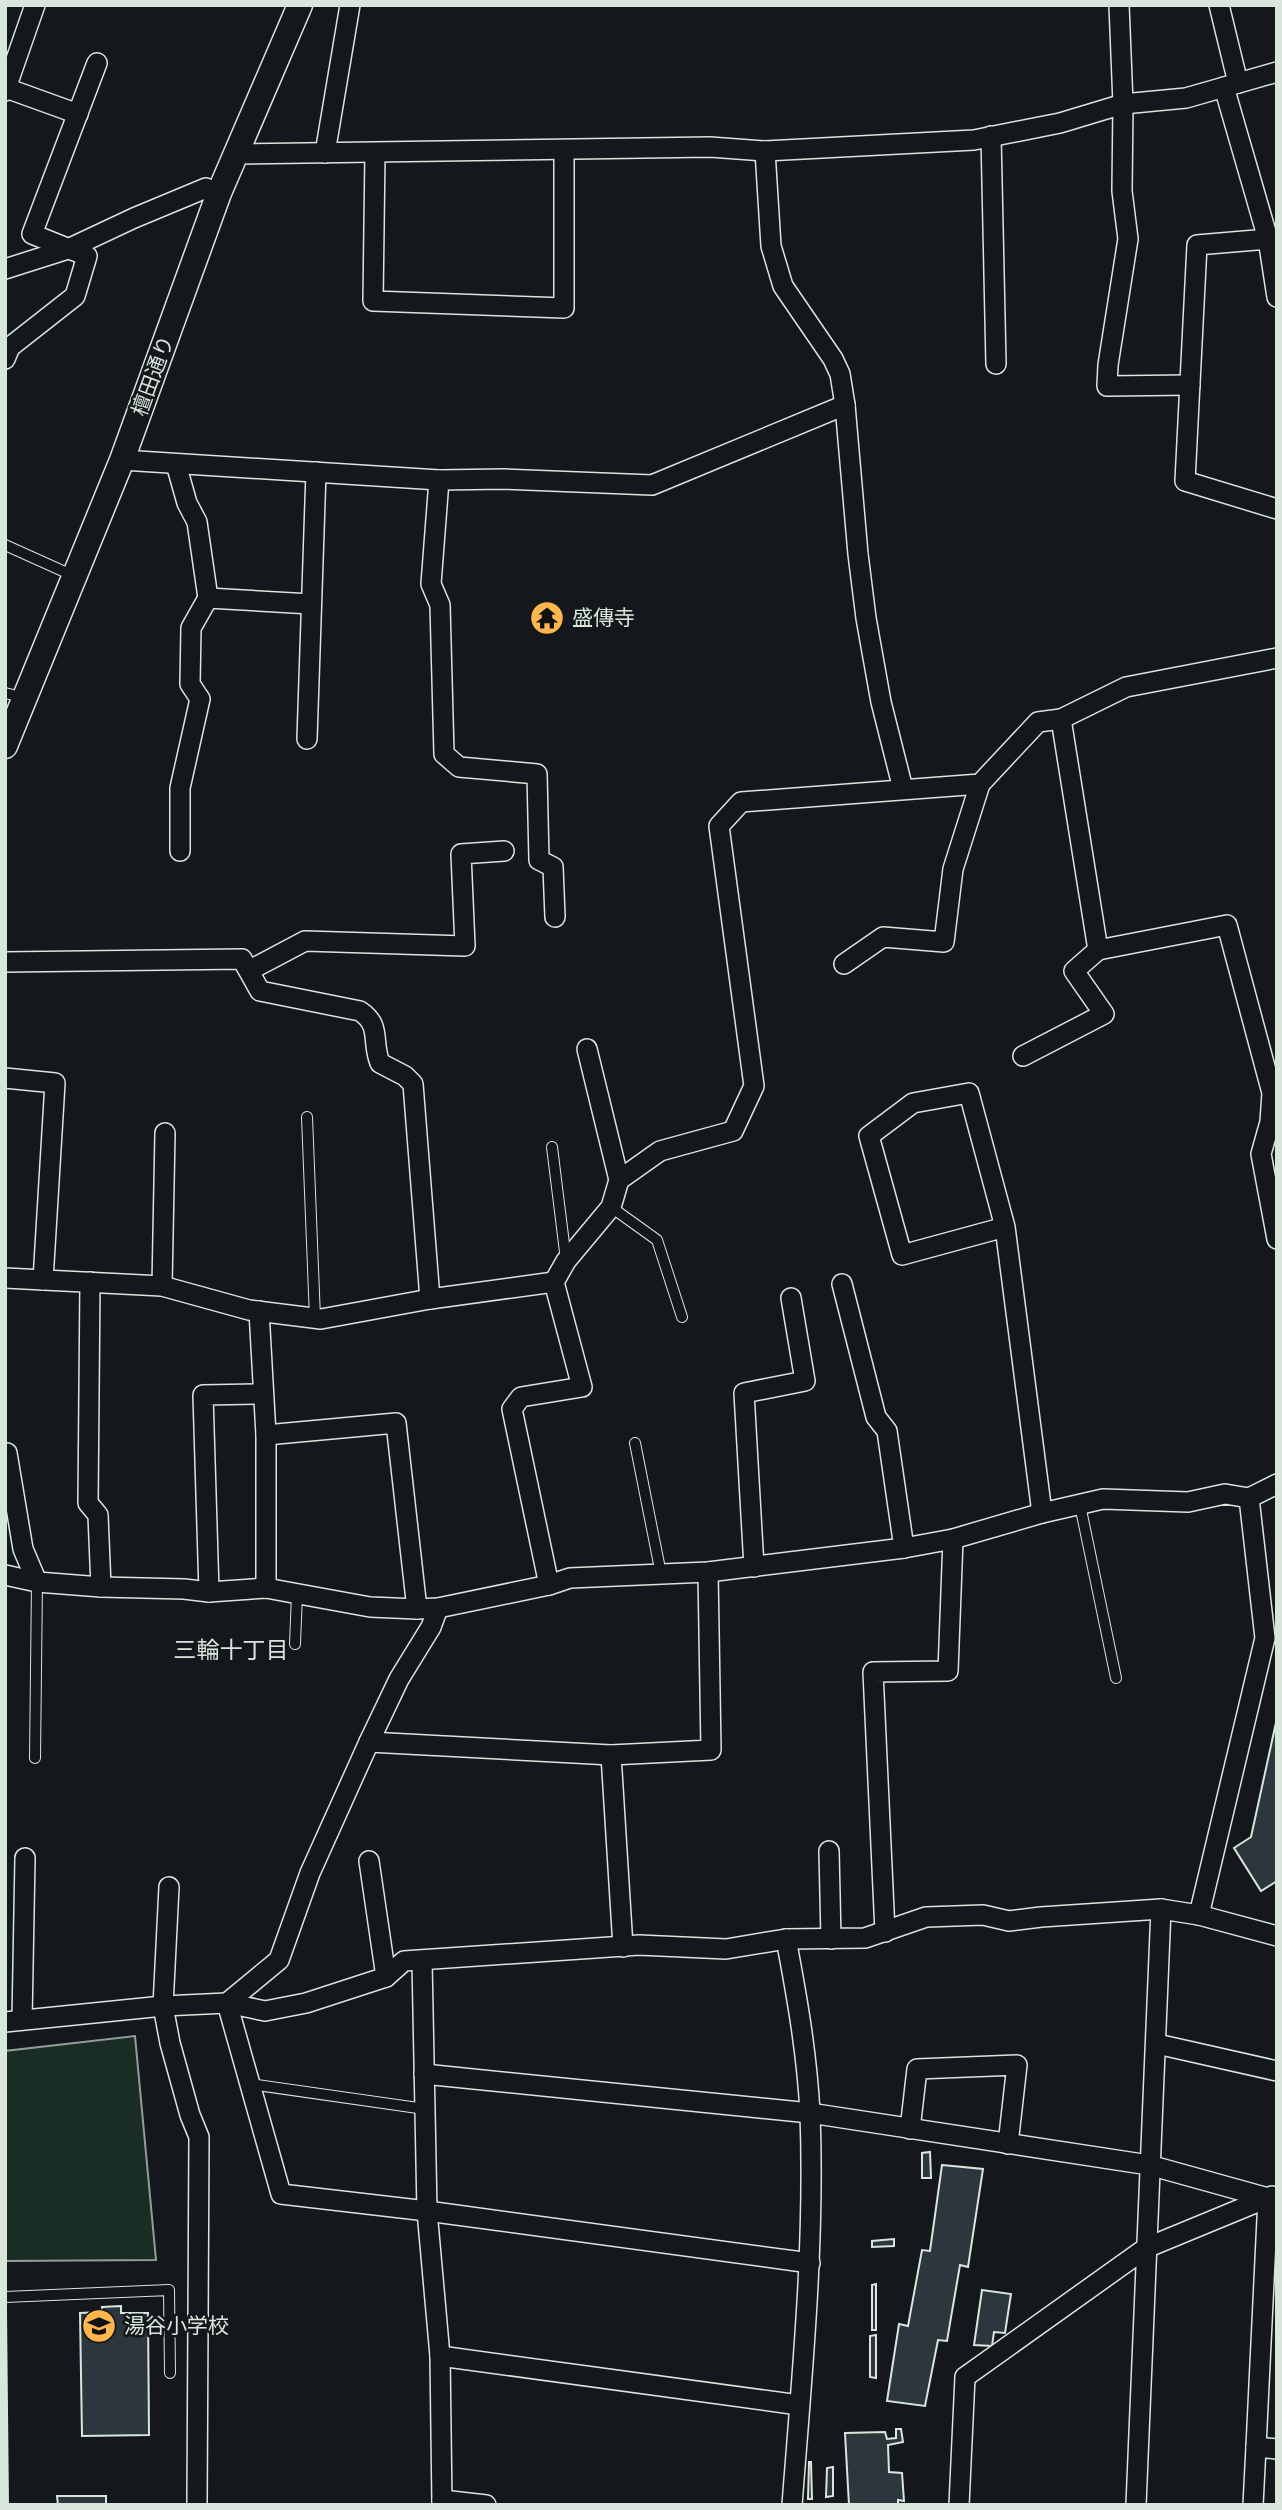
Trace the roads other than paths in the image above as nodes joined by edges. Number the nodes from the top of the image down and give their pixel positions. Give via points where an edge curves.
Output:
1 (35, 5) edge
2 (300, 5) edge
3 (349, 5) edge
4 (1119, 5) edge
5 (1219, 5) edge
6 (97, 63) dead end
7 (1277, 72) edge
8 (1231, 85) junction
9 (6, 90) edge
10 (1123, 104) junction
11 (78, 114) junction
12 (991, 136) junction
13 (564, 150) junction
14 (765, 151) junction
15 (325, 153) junction
16 (375, 153) junction
17 (236, 154) junction
18 (219, 193) junction
19 (1268, 239) junction
20 (68, 249) junction
21 (5, 269) edge
22 (1277, 296) edge
23 (5, 359) edge
24 (996, 364) dead end
25 (1190, 385) junction
26 (845, 405) junction
27 (122, 460) junction
28 (176, 464) junction
29 (316, 472) junction
30 (439, 480) junction
31 (1277, 509) edge
32 (5, 545) edge
33 (75, 576) junction
34 (208, 598) junction
35 (311, 604) junction
36 (1277, 658) edge
37 (15, 696) edge
38 (1061, 719) junction
39 (307, 739) dead end
40 (5, 747) edge
41 (980, 784) junction
42 (903, 789) junction
43 (180, 851) dead end
44 (504, 851) dead end
45 (555, 917) dead end
46 (1098, 950) junction
47 (5, 962) edge
48 (844, 964) dead end
49 (250, 970) junction
50 (587, 1049) dead end
51 (1023, 1056) dead end
52 (5, 1078) edge
53 (307, 1117) dead end
54 (164, 1133) dead end
55 (552, 1147) dead end
56 (618, 1180) junction
57 (611, 1207) junction
58 (1005, 1227) junction
59 (1277, 1239) edge
60 (566, 1261) junction
61 (5, 1278) edge
62 (43, 1280) junction
63 (90, 1282) junction
64 (554, 1282) junction
65 (842, 1284) dead end
66 (162, 1286) junction
67 (791, 1298) dead end
68 (430, 1299) junction
69 (259, 1311) junction
70 (682, 1317) dead end
71 (315, 1318) junction
72 (263, 1394) junction
73 (265, 1435) junction
74 (635, 1443) dead end
75 (7, 1453) edge
76 (1277, 1483) edge
77 (1249, 1498) junction
78 (1080, 1505) junction
79 (1042, 1513) junction
80 (953, 1539) junction
81 (904, 1548) junction
82 (754, 1567) junction
83 (708, 1572) junction
84 (661, 1574) junction
85 (5, 1575) edge
86 (37, 1582) junction
87 (549, 1584) junction
88 (101, 1587) junction
89 (266, 1588) junction
90 (209, 1592) junction
91 (297, 1594) junction
92 (438, 1608) junction
93 (417, 1609) junction
94 (295, 1644) dead end
95 (1116, 1678) dead end
96 (369, 1742) junction
97 (611, 1755) junction
98 (34, 1758) dead end
99 (829, 1851) dead end
100 (369, 1861) dead end
101 (18, 1870) edge
102 (169, 1887) dead end
103 (1161, 1909) junction
104 (1199, 1915) junction
105 (885, 1932) junction
106 (1277, 1936) edge
107 (831, 1939) junction
108 (786, 1940) junction
109 (623, 1947) junction
110 (422, 1961) junction
111 (386, 1978) junction
112 (227, 2003) junction
113 (163, 2006) junction
114 (14, 2021) edge
115 (1157, 2044) junction
116 (1277, 2071) edge
117 (425, 2074) junction
118 (250, 2084) junction
119 (425, 2109) junction
120 (810, 2113) junction
121 (910, 2129) junction
122 (1008, 2144) junction
123 (1149, 2165) junction
124 (1272, 2196) edge
125 (428, 2211) junction
126 (1146, 2248) junction
127 (810, 2263) junction
128 (5, 2297) edge
129 (440, 2356) junction
130 (170, 2373) dead end
131 (799, 2405) junction
132 (1256, 2448) junction
133 (1277, 2449) edge
134 (959, 2496) edge
135 (442, 2502) edge
136 (197, 2505) edge
137 (486, 2505) edge
138 (792, 2505) edge
139 (971, 2505) edge
140 (1136, 2505) edge
141 (1253, 2505) edge

1 - 9 street
2 - 17 street, 檀田通り
3 - 15 street
4 - 10 street
5 - 8 street
6 - 11 street
7 - 8 street
8 - 10 street via 1186,98
8 - 19 street
9 - 11 street
10 - 12 street via 1060,123
10 - 25 street via 1122,191 1128,239 1107,386
11 - 20 street via 32,234
12 - 14 street
12 - 24 street
13 - 14 street via 710,147
13 - 16 street
13 - 16 street via 564,308 373,301
14 - 26 street via 771,246 783,285 833,359
15 - 16 street
15 - 17 street
17 - 18 street, 檀田通り
18 - 20 street via 206,188
18 - 27 street, 檀田通り
19 - 22 street
19 - 25 street via 1198,245
20 - 21 street
20 - 23 street via 87,256 75,296 10,347
25 - 31 street via 1185,481
26 - 30 street via 652,485
26 - 42 street via 866,618
27 - 28 street
27 - 33 street, 檀田通り
28 - 29 street
28 - 34 street via 197,522
29 - 30 street
29 - 35 street
30 - 45 street via 431,584 440,605 444,754 459,768 537,774 539,860 553,867
32 - 33 lane
33 - 37 street, 檀田通り
34 - 35 street
34 - 43 street via 191,628 190,684 200,699 180,788
35 - 39 street
36 - 38 street via 1126,687
37 - 40 street, 檀田通り
38 - 41 street via 1038,722
38 - 46 street
41 - 42 street
41 - 48 street via 953,869 944,942 883,937
42 - 56 street via 741,802 719,826 754,1086 733,1131 660,1151
44 - 49 street via 461,854 465,946 305,942
46 - 51 street via 1074,971 1104,1014
46 - 59 street via 1227,925 1272,1093 1261,1154
47 - 49 street via 242,958
49 - 68 street via 260,991 360,1011 371,1018 380,1063 413,1084
50 - 56 street
52 - 62 street via 55,1083
53 - 71 lane
54 - 66 street
55 - 60 lane
56 - 57 street
57 - 60 street
57 - 70 lane via 657,1240
58 - 58 street via 969,1093 914,1103 869,1136 902,1255
58 - 79 street
60 - 64 street
61 - 62 street
62 - 63 street
63 - 66 street
63 - 88 street via 88,1503 98,1515
64 - 68 street
64 - 87 street via 582,1387 521,1397 512,1409
65 - 81 street via 876,1417 887,1431
66 - 69 street
67 - 82 street via 805,1381 744,1393
68 - 71 street
69 - 71 street
69 - 72 street
72 - 73 street
72 - 90 street via 203,1395
73 - 89 street
73 - 93 street via 396,1423
74 - 84 lane
75 - 86 street via 23,1549
76 - 77 street
77 - 78 street via 1225,1494 1188,1502 1103,1499
77 - 104 street via 1265,1638
78 - 79 street
78 - 95 lane
79 - 80 street
80 - 81 street
80 - 105 street via 947,1671 873,1672
81 - 82 street
82 - 83 street
83 - 84 street
83 - 97 street via 711,1750
84 - 87 street via 570,1578
85 - 86 street
86 - 88 street
86 - 98 lane
87 - 92 street
88 - 90 street
89 - 90 street
89 - 91 street
91 - 93 street via 370,1607
91 - 94 lane
92 - 93 street
92 - 96 street
96 - 97 street
96 - 112 street via 310,1873 279,1960
97 - 109 street
99 - 107 street
100 - 111 street
101 - 114 street
102 - 113 street
103 - 104 street
103 - 105 street via 1009,1921 983,1915 926,1917
103 - 115 street
104 - 106 street
105 - 107 street
107 - 108 street
108 - 109 street via 726,1949
108 - 120 street via 803,2036
109 - 110 street
110 - 111 street via 404,1961
110 - 117 street
111 - 112 street via 265,2011
112 - 113 street
112 - 118 street
113 - 114 street
113 - 136 street via 199,2137
115 - 116 street
115 - 123 street
117 - 119 street
117 - 120 street
118 - 119 lane
118 - 125 street via 281,2194
119 - 125 street
120 - 121 street
120 - 127 street
121 - 122 street
121 - 122 street via 917,2069 1017,2065
122 - 123 street
123 - 124 street
123 - 126 street
124 - 126 street
124 - 132 street
125 - 127 street
125 - 129 street
126 - 134 street via 965,2377
126 - 140 street
127 - 131 street
128 - 130 lane via 169,2290
129 - 131 street
129 - 135 street
131 - 138 street
132 - 133 street
132 - 141 street
134 - 139 street
135 - 137 street

